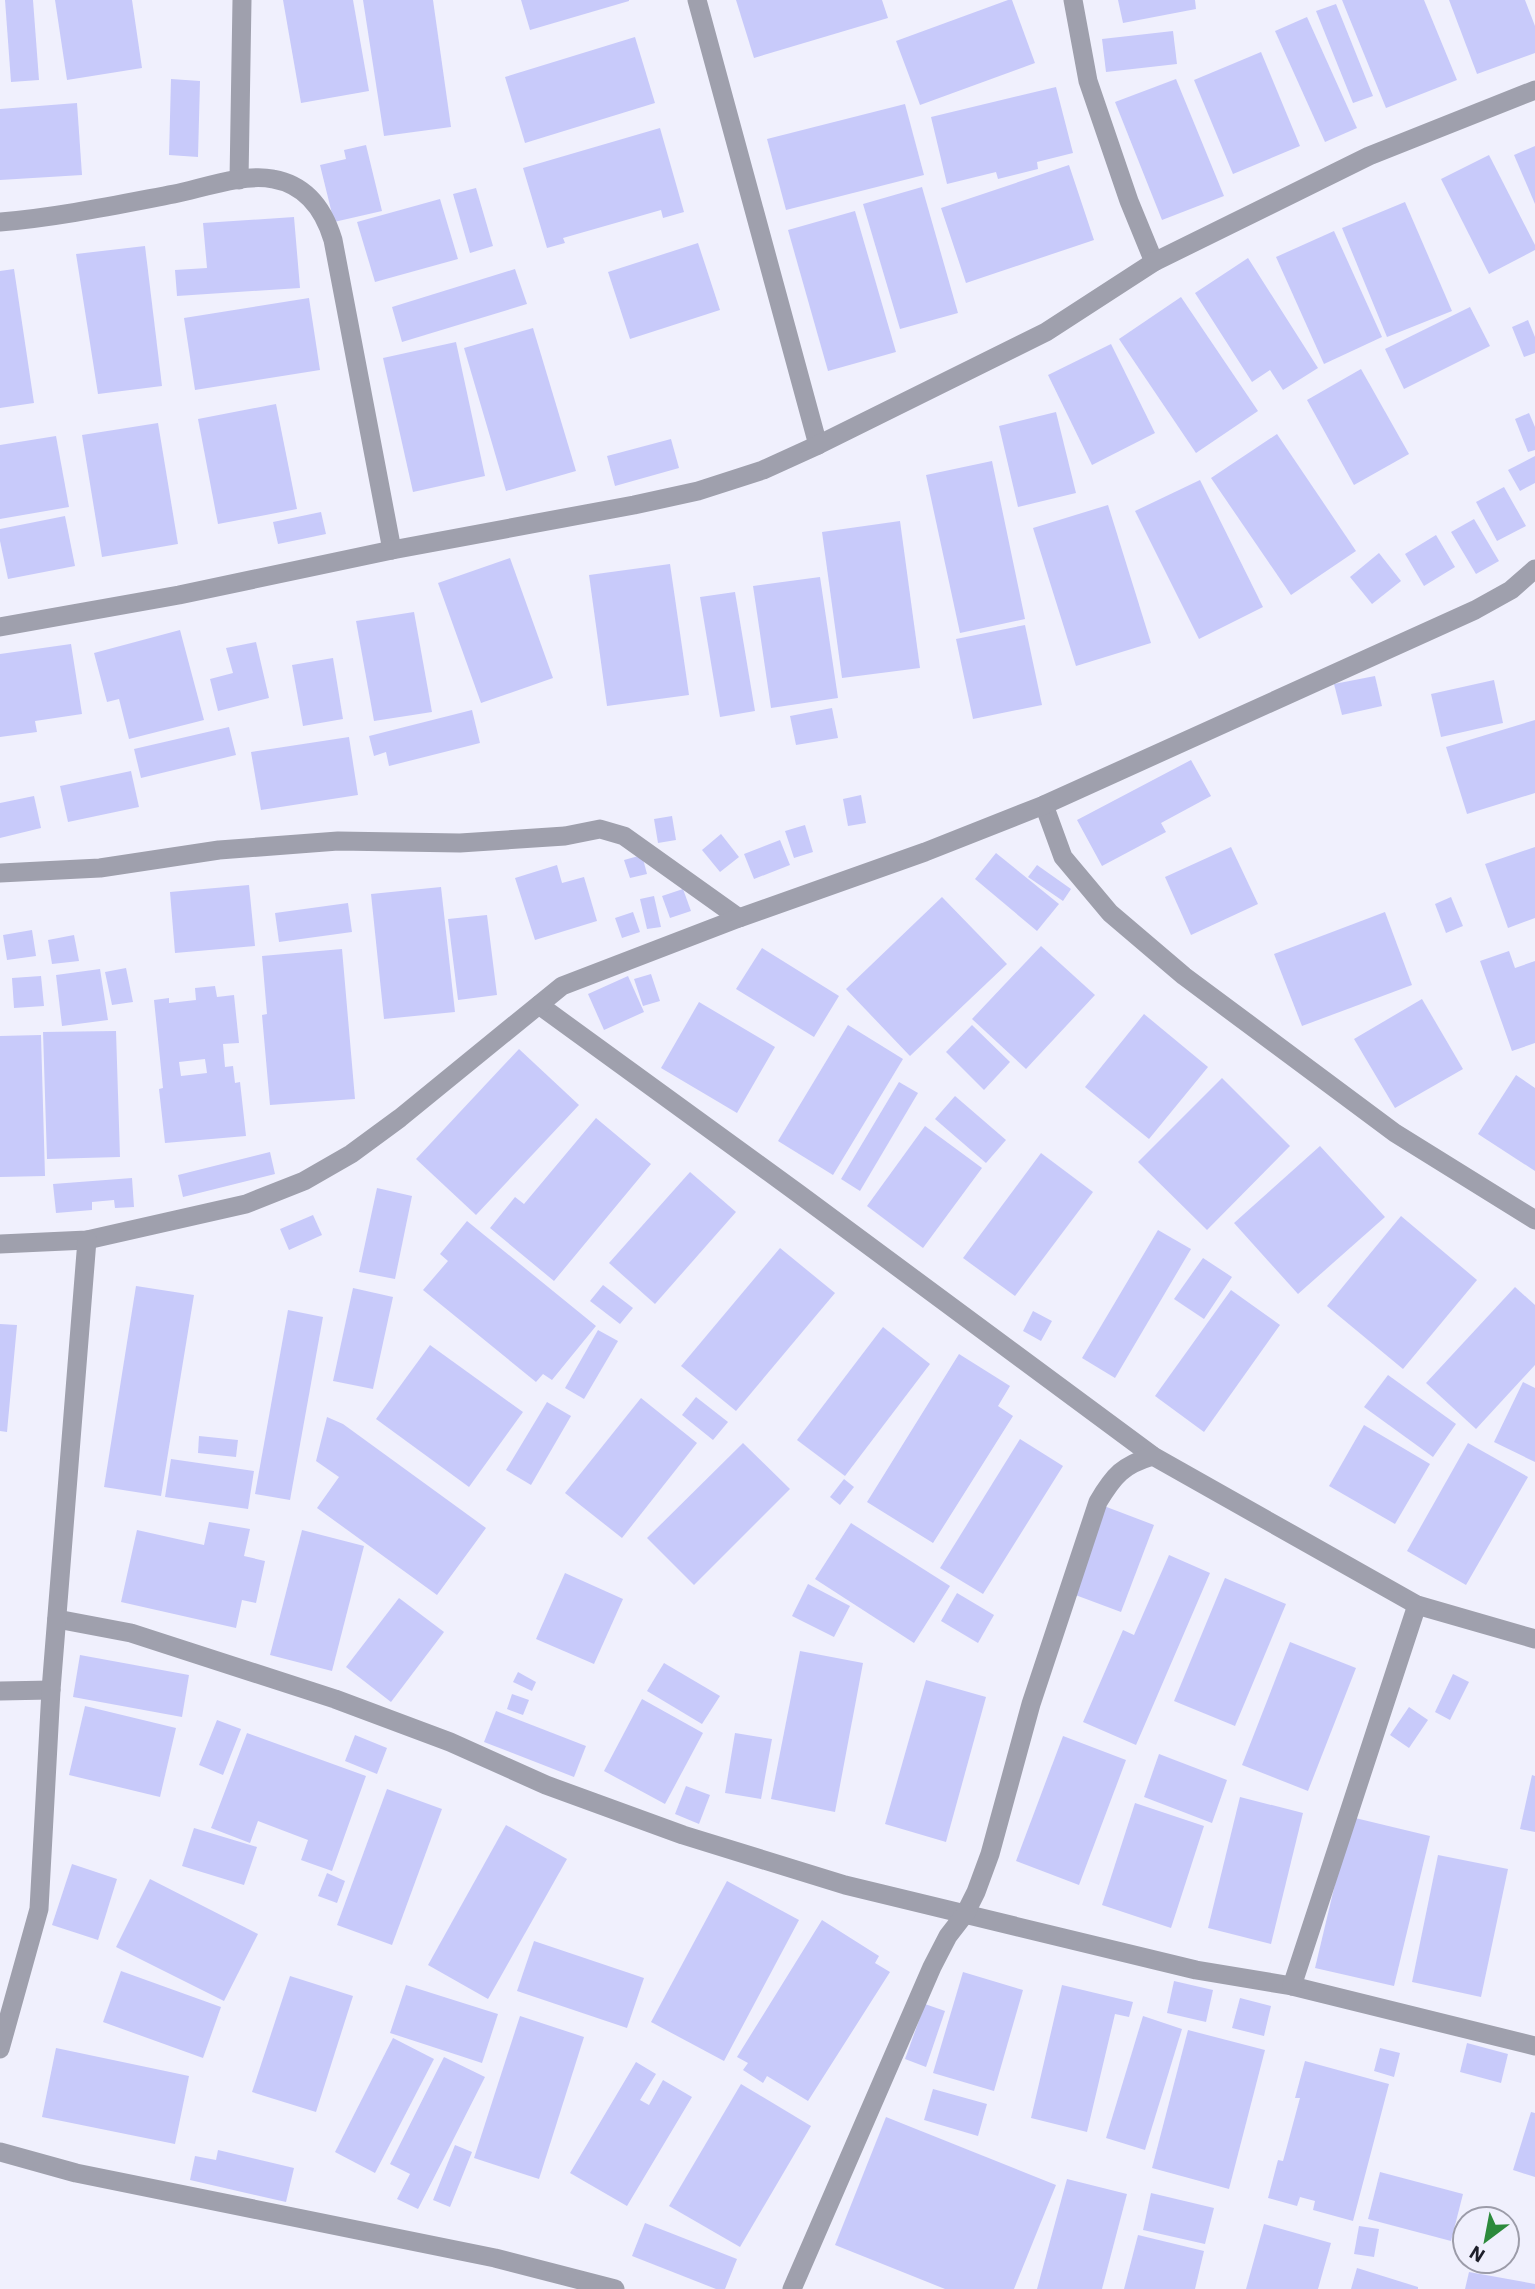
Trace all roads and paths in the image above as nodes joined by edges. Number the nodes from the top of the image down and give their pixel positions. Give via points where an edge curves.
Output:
1 (242, 0) edge
2 (697, 0) edge
3 (1073, 0) edge
4 (1535, 90) edge
5 (239, 180) junction
6 (0, 222) edge
7 (1154, 262) junction
8 (818, 445) junction
9 (391, 550) junction
10 (1535, 569) edge
11 (0, 627) edge
12 (1044, 805) junction
13 (0, 873) edge
14 (739, 918) junction
15 (539, 1005) junction
16 (1535, 1220) edge
17 (88, 1240) junction
18 (0, 1244) edge
19 (1153, 1456) junction
20 (1417, 1605) junction
21 (57, 1619) junction
22 (1535, 1639) edge
23 (51, 1690) junction
24 (0, 1691) edge
25 (965, 1914) junction
26 (1292, 1986) junction
27 (1535, 2046) edge
28 (0, 2049) edge
29 (0, 2152) edge
30 (615, 2289) edge
31 (792, 2289) edge

1 - 5 street
2 - 8 street
3 - 7 street via 1088,81
4 - 7 street via 1369,156
5 - 6 street via 50,218
5 - 9 street via 271,178 290,183 318,204 327,220
7 - 8 street via 1046,332
8 - 9 street via 763,470 698,491
9 - 11 street
10 - 12 street via 1511,590 1475,610
12 - 14 street
12 - 16 street via 1063,857 1110,914 1184,976 1395,1133
13 - 14 street via 100,868 219,850 338,841 460,843 600,829 624,835
14 - 15 street via 562,986
15 - 17 street via 400,1118 304,1181 246,1204
15 - 19 street
17 - 18 street
17 - 21 street
19 - 20 street
19 - 25 street via 1122,1469 1098,1502 1031,1704 990,1854
20 - 22 street
20 - 26 street
21 - 23 street
21 - 25 street via 131,1633 335,1699 683,1835 845,1885
23 - 24 street
23 - 28 street via 39,1909
25 - 26 street via 1196,1970
25 - 31 street via 933,1967
26 - 27 street
29 - 30 street via 76,2173 495,2258

